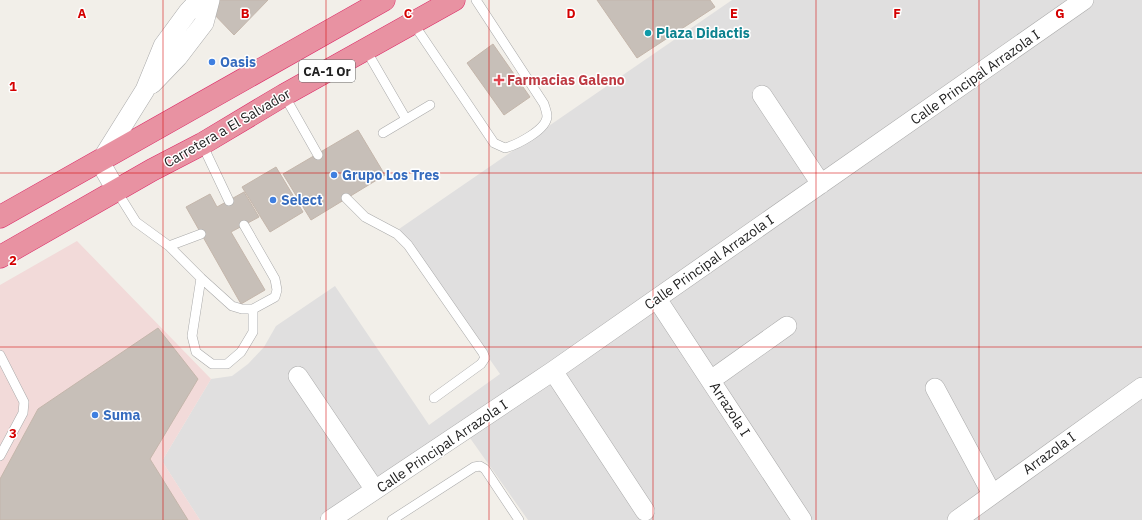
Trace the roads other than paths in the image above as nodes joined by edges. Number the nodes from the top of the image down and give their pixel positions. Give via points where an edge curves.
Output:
1 (199, 0) edge
2 (210, 0) edge
3 (384, 0) edge
4 (454, 0) edge
5 (476, 0) edge
6 (1084, 0) edge
7 (413, 23) junction
8 (316, 38) junction
9 (366, 50) junction
10 (145, 90) junction
11 (284, 95) junction
12 (762, 95) dead end
13 (430, 105) dead end
14 (406, 119) junction
15 (383, 133) dead end
16 (202, 144) junction
17 (318, 155) dead end
18 (100, 162) junction
19 (152, 170) junction
20 (61, 183) junction
21 (821, 184) junction
22 (116, 190) junction
23 (346, 198) dead end
24 (229, 201) dead end
25 (0, 217) edge
26 (244, 225) dead end
27 (201, 234) dead end
28 (169, 246) junction
29 (0, 248) edge
30 (0, 256) edge
31 (201, 278) junction
32 (657, 299) junction
33 (254, 309) junction
34 (787, 326) dead end
35 (0, 355) edge
36 (553, 371) junction
37 (298, 376) dead end
38 (710, 380) junction
39 (1142, 387) edge
40 (935, 388) dead end
41 (434, 398) dead end
42 (0, 456) edge
43 (375, 490) junction
44 (992, 494) junction
45 (645, 511) dead end
46 (330, 520) edge
47 (392, 520) edge
48 (519, 520) edge
49 (802, 520) edge
50 (956, 520) edge

1 - 10 street via 163,46
2 - 10 street via 204,23 178,57
3 - 8 highway, CA-1 Or
4 - 7 highway, Carretera a El Salvador / CA-1 Or
5 - 7 lane via 544,104 547,117 544,126 515,145 504,148 494,143
6 - 21 street, Calle Principal Arrazola I
7 - 9 highway, Carretera a El Salvador / CA-1 Or
8 - 18 highway, CA-1 Or
8 - 19 highway via 313,48 303,56 144,147 140,152 140,159
9 - 11 highway, Carretera a El Salvador / CA-1 Or
9 - 14 lane
10 - 18 street
11 - 16 highway, Carretera a El Salvador / CA-1 Or
11 - 17 lane
12 - 21 street
13 - 14 lane
14 - 15 lane
16 - 19 highway, Carretera a El Salvador / CA-1 Or
16 - 24 lane
18 - 20 highway, CA-1 Or
18 - 22 street
19 - 22 highway, Carretera a El Salvador / CA-1 Or
20 - 25 highway, CA-1 Or
20 - 29 highway via 69,196 69,204 62,213
21 - 32 street, Calle Principal Arrazola I
22 - 28 lane via 136,222
22 - 30 highway, Carretera a El Salvador / CA-1 Or
23 - 41 lane via 366,217 397,234 408,245 483,353 485,358 482,364
26 - 33 lane via 275,279 277,290 275,297
27 - 28 lane
28 - 31 lane
31 - 33 lane via 232,306
31 - 33 lane via 192,336 196,352 212,364 227,364 241,352 253,332
32 - 36 street, Calle Principal Arrazola I
32 - 38 street, Arrazola I
34 - 38 street
35 - 42 lane via 24,402 23,413
36 - 43 street, Calle Principal Arrazola I
36 - 45 street
37 - 43 street
38 - 49 street, Arrazola I
39 - 44 street, Arrazola I
40 - 44 street
43 - 46 street, Calle Principal Arrazola I
44 - 50 street, Arrazola I
47 - 48 lane via 474,467 480,466 486,469

